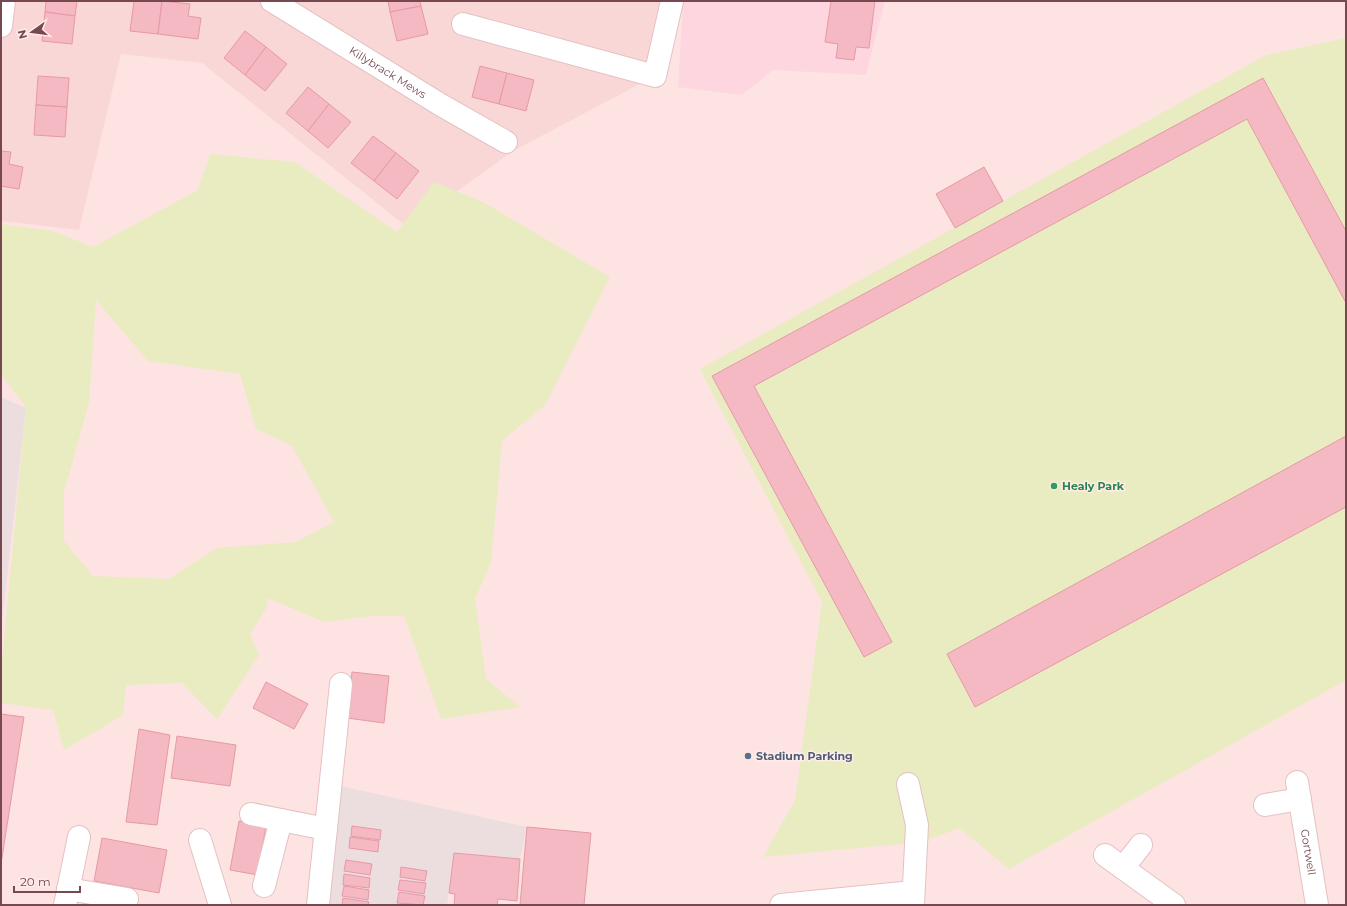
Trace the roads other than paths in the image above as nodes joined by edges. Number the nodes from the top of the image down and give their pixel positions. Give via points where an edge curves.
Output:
1 (4, 1) edge
2 (272, 1) edge
3 (672, 1) edge
4 (463, 24) dead end
5 (1, 26) edge
6 (506, 142) dead end
7 (341, 684) dead end
8 (908, 784) dead end
9 (1265, 805) dead end
10 (251, 814) dead end
11 (281, 820) junction
12 (326, 829) junction
13 (79, 836) dead end
14 (200, 840) dead end
15 (1141, 845) dead end
16 (1105, 855) dead end
17 (1123, 868) junction
18 (264, 886) dead end
19 (67, 897) edge
20 (127, 899) dead end
21 (913, 899) edge
22 (220, 905) edge
23 (318, 905) edge
24 (781, 905) edge
25 (1174, 905) edge
26 (1317, 905) edge

1 - 5 street
2 - 6 street, Killybrack Mews
3 - 4 street via 655,76
7 - 12 street
8 - 21 street via 917,824
9 - 26 street, Gortwell via 1298,791
10 - 11 street
11 - 12 street
11 - 18 street
12 - 23 street
13 - 19 street
14 - 22 street
15 - 17 street
16 - 17 street
17 - 25 street
19 - 20 street
21 - 24 street

